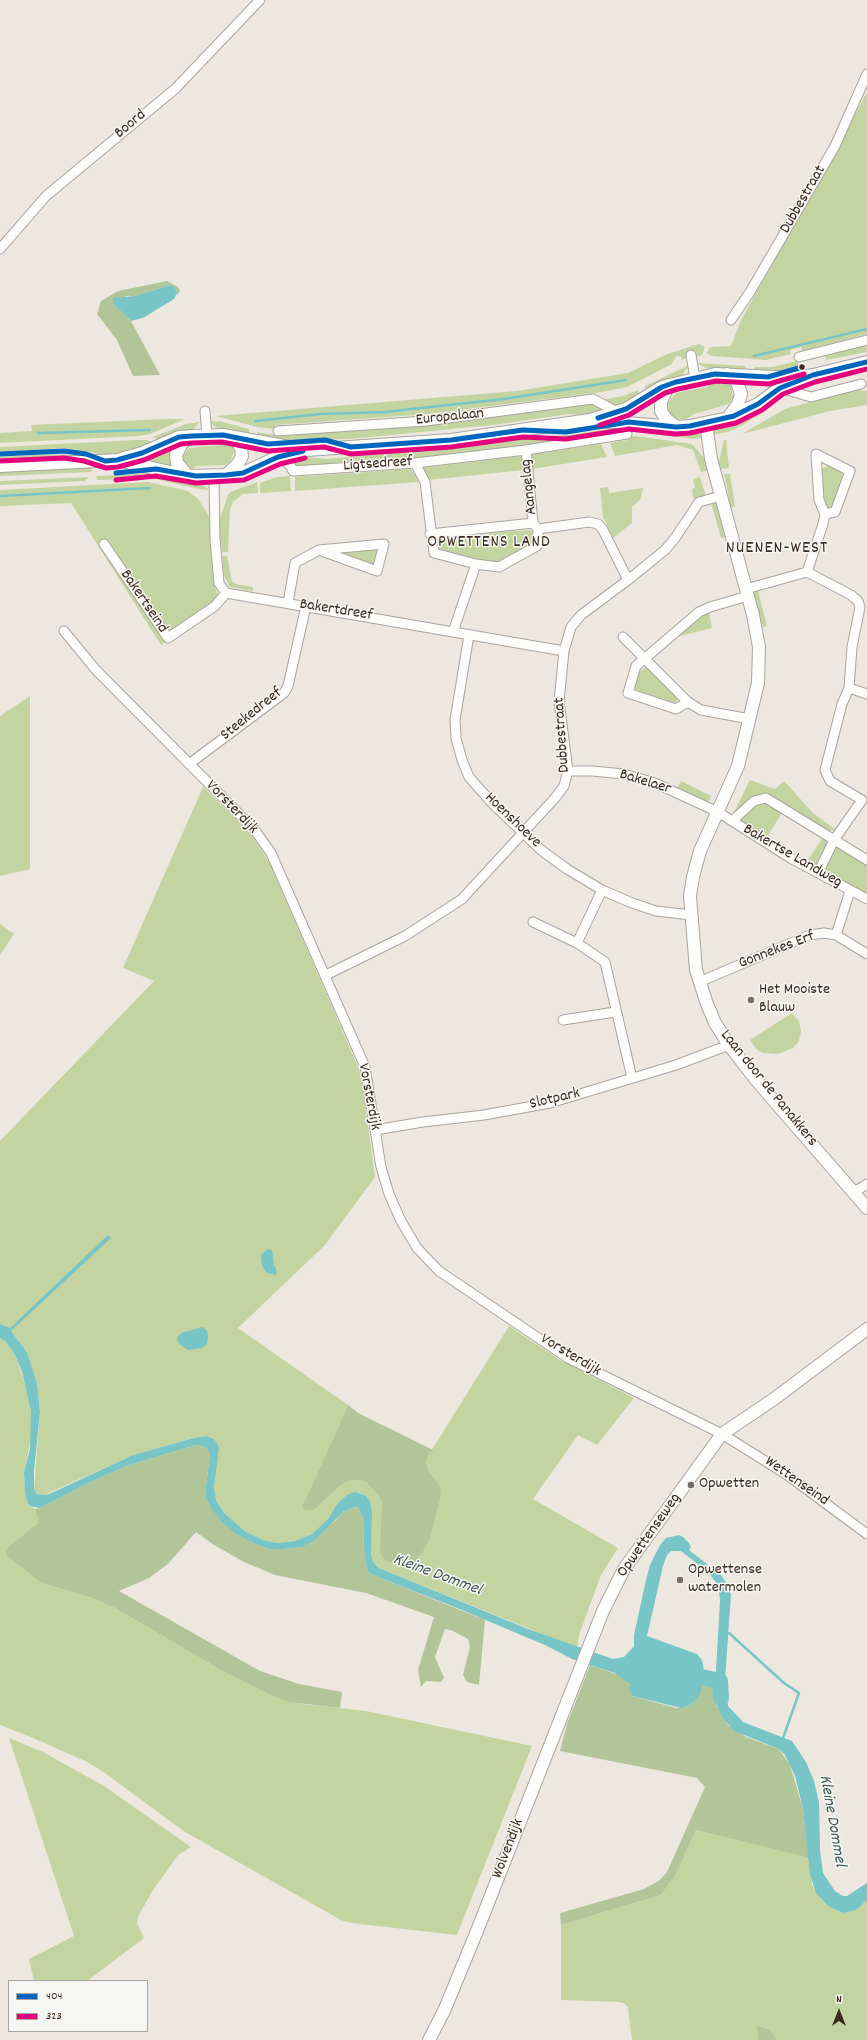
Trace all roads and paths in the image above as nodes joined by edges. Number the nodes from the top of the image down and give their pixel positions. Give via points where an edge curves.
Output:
1 (260, 0) edge
2 (867, 74) edge
3 (0, 249) edge
4 (731, 320) dead end
5 (867, 340) edge
6 (690, 355) dead end
7 (799, 357) dead end
8 (867, 362) edge
9 (727, 374) junction
10 (812, 375) junction
11 (695, 378) junction
12 (861, 384) dead end
13 (670, 385) junction
14 (780, 388) junction
15 (205, 411) dead end
16 (617, 412) junction
17 (728, 418) junction
18 (590, 420) junction
19 (706, 422) junction
20 (676, 427) junction
21 (278, 431) dead end
22 (627, 434) dead end
23 (192, 436) junction
24 (206, 436) junction
25 (232, 437) junction
26 (306, 450) junction
27 (526, 450) junction
28 (278, 457) junction
29 (117, 460) junction
30 (415, 463) junction
31 (0, 466) edge
32 (226, 475) junction
33 (188, 476) junction
34 (214, 476) junction
35 (721, 496) junction
36 (825, 514) junction
37 (535, 526) junction
38 (430, 534) junction
39 (104, 544) dead end
40 (319, 550) junction
41 (476, 564) junction
42 (808, 572) junction
43 (628, 580) junction
44 (226, 593) junction
45 (747, 593) junction
46 (288, 603) junction
47 (306, 606) junction
48 (863, 615) edge
49 (64, 631) dead end
50 (453, 632) junction
51 (469, 635) junction
52 (623, 637) dead end
53 (564, 651) junction
54 (644, 660) junction
55 (849, 688) junction
56 (867, 694) edge
57 (688, 702) junction
58 (750, 719) junction
59 (189, 764) junction
60 (568, 771) junction
61 (864, 797) edge
62 (718, 812) junction
63 (732, 821) junction
64 (524, 833) junction
65 (834, 840) junction
66 (867, 860) edge
67 (818, 873) junction
68 (602, 890) junction
69 (850, 891) junction
70 (867, 899) edge
71 (691, 915) junction
72 (532, 922) dead end
73 (836, 935) junction
74 (577, 943) junction
75 (867, 954) edge
76 (326, 975) junction
77 (699, 982) junction
78 (615, 1012) junction
79 (562, 1020) dead end
80 (729, 1045) junction
81 (632, 1078) junction
82 (374, 1130) junction
83 (867, 1184) edge
84 (853, 1193) junction
85 (867, 1208) edge
86 (867, 1329) edge
87 (722, 1434) junction
88 (867, 1534) edge
89 (585, 1656) joint
90 (429, 2040) edge

1 - 3 street, Boord via 175,89 46,196
2 - 4 street, Dubbestraat via 835,146
5 - 7 street
6 - 11 street
8 - 10 street
9 - 10 street via 795,378
9 - 11 street
9 - 17 street via 737,382 741,394 738,404
10 - 14 street
11 - 13 street
12 - 14 street via 811,397
13 - 16 street, Europalaan
13 - 20 street via 661,401 661,411
14 - 17 street via 758,404
15 - 24 street
16 - 18 street, Europalaan
16 - 21 street, Europalaan via 593,399 426,421
17 - 19 street
18 - 20 street, Europalaan
18 - 26 street, Europalaan via 451,440
19 - 20 street
19 - 35 street, Laan door de Panakkers via 711,459
22 - 27 street, Ligtsedreef
23 - 24 street
23 - 29 street via 179,437 142,453
23 - 33 street via 182,443 176,455 177,464
24 - 25 street
25 - 26 street, Europalaan
25 - 32 street via 241,447 242,456 238,464
26 - 28 street, Europalaan
27 - 30 street, Ligtsedreef
27 - 37 street, Aangelag
28 - 30 street, Ligtsedreef via 293,471
28 - 32 street, Europalaan via 243,473
29 - 31 street
29 - 33 street
30 - 38 street, Aangelag via 425,482
32 - 34 street
33 - 34 street
34 - 44 street via 219,583
35 - 43 street, Dubbestraat via 699,502 665,550
35 - 45 street, Laan door de Panakkers
36 - 36 street via 834,512 850,471 816,454 819,500
36 - 42 street
37 - 38 street, Aangelag
37 - 41 street, Aangelag via 537,546 499,567
37 - 43 street, Aangelag via 589,522 598,524
38 - 41 street, Aangelag via 434,553
39 - 44 street, Bakertseind via 168,638 215,606
40 - 40 street via 377,571 384,544 369,546
40 - 46 street via 295,563
41 - 50 street
42 - 45 street
42 - 48 street via 851,595 858,601
43 - 53 street, Dubbestraat via 577,619
44 - 46 street, Bakertdreef
45 - 54 street via 699,612
45 - 58 street, Laan door de Panakkers via 759,647 758,682
46 - 47 street, Bakertdreef
47 - 50 street, Bakertdreef
47 - 59 street, Steekedreef via 288,686 284,693
48 - 55 street via 852,647
49 - 59 street, Vorsterdijk via 96,670
50 - 51 street, Bakertdreef
51 - 53 street, Bakertdreef
51 - 64 street, Hoenshoeve via 455,720 456,738 462,760 469,777
52 - 54 street
53 - 60 street, Dubbestraat via 559,701
54 - 57 street
54 - 57 street via 636,666 628,693 676,709
55 - 56 street
55 - 61 street via 842,704 825,770 830,781
57 - 58 street via 701,710
58 - 62 street, Laan door de Panakkers via 734,777
59 - 76 street, Vorsterdijk via 254,829 271,853
60 - 62 street, Bakelaer via 592,770 624,774 655,783
60 - 64 street, Dubbestraat via 564,786
61 - 65 street
62 - 63 street, Bakertse Landweg
62 - 71 street, Laan door de Panakkers via 700,851 693,877
63 - 65 street via 754,801 766,798
63 - 67 street, Bakertse Landweg
64 - 68 street, Hoenshoeve via 566,869
64 - 76 street, Dubbestraat via 462,899 406,936
65 - 66 street
65 - 67 street
67 - 69 street, Bakertse Landweg
68 - 71 street, Hoenshoeve via 650,909
68 - 74 street
69 - 70 street, Bakertse Landweg
69 - 73 street, Gonnekes Erf
71 - 77 street, Laan door de Panakkers via 693,956
72 - 74 street
73 - 75 street
73 - 77 street, Gonnekes Erf via 824,933 810,936
74 - 78 street via 605,962
76 - 82 street, Vorsterdijk via 365,1067
77 - 80 street, Laan door de Panakkers via 715,1023
78 - 79 street
78 - 81 street
80 - 81 street, Slotpark
80 - 84 street, Laan door de Panakkers
81 - 82 street, Slotpark via 550,1103
82 - 87 street, Vorsterdijk via 389,1194 401,1221 418,1248 439,1271 568,1358
83 - 84 street
84 - 85 street, Laan door de Panakkers
86 - 87 street, Opwettenseweg via 774,1399
87 - 88 street, Wettenseind via 786,1474
87 - 89 street, Opwettenseweg via 624,1569
89 - 90 street, Wolvendijk via 477,1931 444,2011

